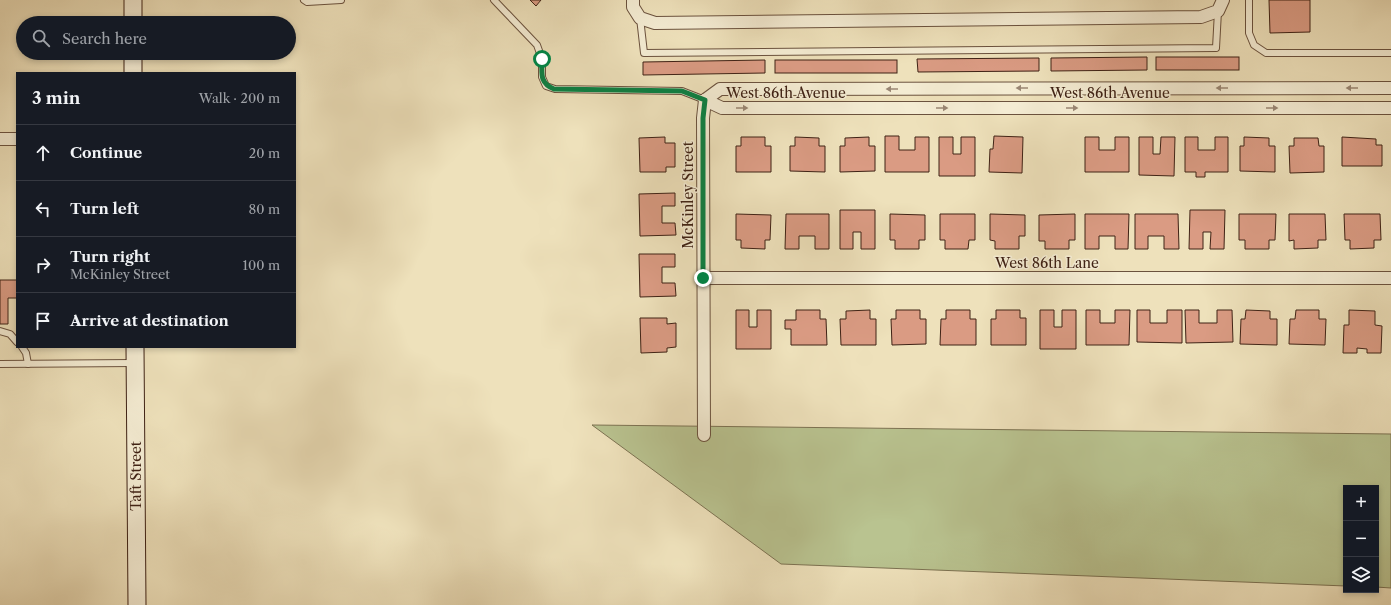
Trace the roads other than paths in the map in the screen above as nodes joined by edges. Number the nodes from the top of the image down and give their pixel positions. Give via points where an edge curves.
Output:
1 (133, 0) edge
2 (304, 0) edge
3 (341, 0) edge
4 (494, 0) edge
5 (633, 0) edge
6 (1249, 0) edge
7 (1220, 5) edge
8 (133, 16) edge
9 (640, 18) junction
10 (1391, 53) edge
11 (133, 60) edge
12 (133, 72) edge
13 (1391, 88) edge
14 (705, 100) junction
15 (1391, 108) edge
16 (0, 139) edge
17 (16, 139) edge
18 (703, 278) junction
19 (1391, 278) edge
20 (0, 331) edge
21 (16, 341) edge
22 (23, 348) edge
23 (135, 355) edge
24 (0, 364) edge
25 (28, 364) junction
26 (704, 435) dead end
27 (137, 605) edge

1 - 8 main road
2 - 3 lane
4 - 14 lane via 537,45 546,86 554,89 682,91
5 - 9 street via 633,7
6 - 10 lane via 1249,33 1254,45 1266,53
7 - 9 street via 1201,17 655,23
7 - 9 lane via 1216,48 644,53
11 - 12 main road
13 -> 14 street, West 86th Avenue via 720,89
14 -> 15 street, West 86th Avenue via 722,108
14 - 18 street, McKinley Street
16 - 17 street
18 - 19 street, West 86th Lane
18 - 26 street, McKinley Street
20 - 21 lane via 10,334
22 - 25 lane
23 - 25 lane
23 - 27 main road, Taft Street
24 - 25 lane

